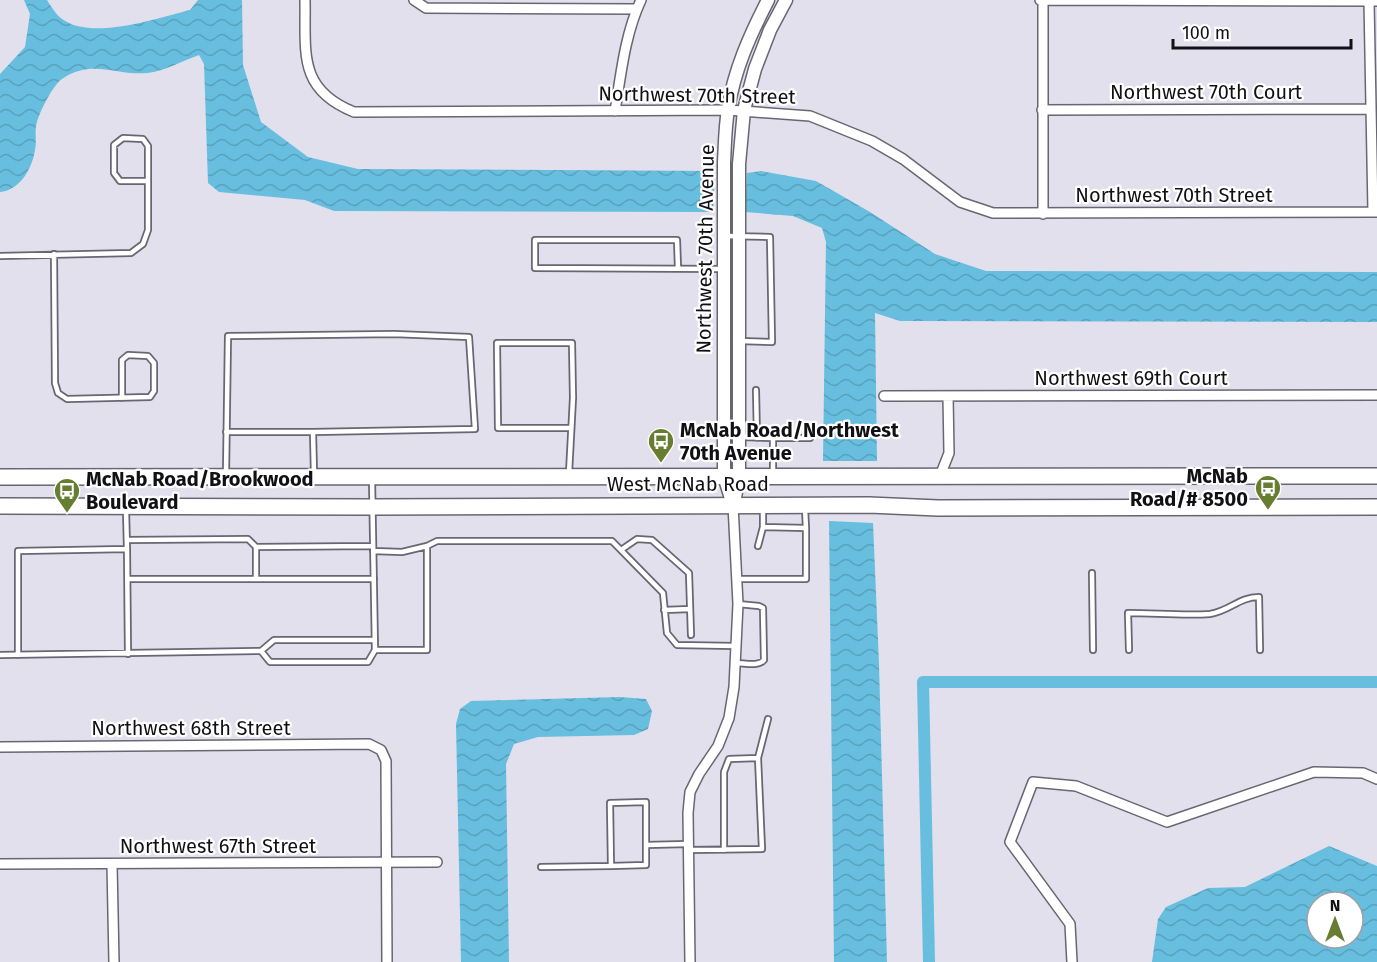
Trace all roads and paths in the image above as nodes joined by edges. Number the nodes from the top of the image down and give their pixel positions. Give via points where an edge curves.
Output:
1 (305, 0) edge
2 (641, 0) edge
3 (768, 0) edge
4 (786, 0) edge
5 (1042, 0) edge
6 (414, 1) edge
7 (1373, 1) edge
8 (637, 9) junction
9 (728, 110) junction
10 (744, 110) junction
11 (1042, 110) junction
12 (1371, 110) junction
13 (615, 111) junction
14 (148, 180) junction
15 (1375, 212) edge
16 (1043, 214) junction
17 (725, 236) junction
18 (738, 236) junction
19 (54, 254) junction
20 (0, 256) edge
21 (678, 268) junction
22 (723, 269) junction
23 (740, 341) junction
24 (756, 390) dead end
25 (1377, 395) edge
26 (884, 396) dead end
27 (948, 396) junction
28 (122, 398) junction
29 (570, 428) junction
30 (226, 432) junction
31 (313, 432) junction
32 (739, 437) junction
33 (757, 438) junction
34 (773, 438) junction
35 (810, 438) dead end
36 (569, 476) junction
37 (732, 476) junction
38 (773, 476) junction
39 (940, 476) junction
40 (1377, 476) edge
41 (0, 477) edge
42 (226, 477) junction
43 (315, 477) junction
44 (372, 477) junction
45 (733, 505) junction
46 (763, 505) junction
47 (805, 505) junction
48 (0, 506) edge
49 (126, 506) junction
50 (372, 507) junction
51 (1377, 507) edge
52 (763, 527) junction
53 (806, 528) junction
54 (127, 540) junction
55 (427, 546) junction
56 (758, 546) dead end
57 (256, 547) junction
58 (127, 549) junction
59 (373, 549) junction
60 (621, 550) junction
61 (756, 571) dead end
62 (1092, 573) dead end
63 (128, 579) junction
64 (256, 579) junction
65 (374, 579) junction
66 (737, 579) junction
67 (756, 579) junction
68 (738, 604) junction
69 (690, 609) junction
70 (664, 610) junction
71 (691, 635) dead end
72 (375, 640) junction
73 (736, 646) junction
74 (375, 650) junction
75 (1093, 650) dead end
76 (1129, 650) dead end
77 (1260, 650) dead end
78 (261, 651) junction
79 (128, 654) junction
80 (0, 655) edge
81 (18, 655) junction
82 (735, 663) junction
83 (768, 719) dead end
84 (0, 747) edge
85 (758, 758) junction
86 (1377, 779) edge
87 (646, 845) junction
88 (688, 847) junction
89 (724, 850) junction
90 (437, 862) dead end
91 (387, 863) junction
92 (0, 864) edge
93 (112, 864) junction
94 (611, 866) junction
95 (541, 867) dead end
96 (114, 962) edge
97 (387, 962) edge
98 (690, 962) edge
99 (1072, 962) edge

1 - 13 street, Northwest 70th Street via 310,76 335,105 354,112
2 - 8 street
3 - 9 street, Northwest 70th Avenue via 738,66
4 - 10 street, Northwest 70th Avenue via 754,69
5 - 7 street
5 - 11 street
6 - 8 street via 426,8
7 - 12 street
8 - 13 street via 623,57
9 - 10 street, Northwest 70th Street
9 - 13 street, Northwest 70th Street
9 - 17 street, Northwest 70th Avenue
10 - 16 street, Northwest 70th Street via 810,116 842,127 903,159 960,202 993,213
10 - 18 street, Northwest 70th Avenue via 738,164
11 - 12 street, Northwest 70th Court
11 - 16 street
12 - 15 street
14 - 14 lane via 148,146 143,139 123,138 114,145 114,173 120,180
14 - 19 lane via 148,230 143,244 131,253
15 - 16 street, Northwest 70th Street
17 - 18 lane
17 - 22 street, Northwest 70th Avenue
18 - 23 street, Northwest 70th Avenue
18 - 23 lane via 770,237 772,342
19 - 20 lane
19 - 28 lane via 58,393 67,399
21 - 21 lane via 535,268 535,240 677,240
21 - 22 lane
22 - 37 street, Northwest 70th Avenue
23 - 32 street, Northwest 70th Avenue
24 - 33 lane
25 - 27 street, Northwest 69th Court
26 - 27 street, Northwest 69th Court
27 - 39 street via 950,453
28 - 28 lane via 150,397 154,391 154,363 148,357 128,356 122,360
29 - 29 lane via 572,343 497,343 498,428
29 - 36 lane
30 - 31 lane
30 - 31 lane via 228,336 469,337 475,429
30 - 42 lane
31 - 43 lane
32 - 33 lane
32 - 37 street, Northwest 70th Avenue
33 - 34 lane
34 - 35 lane
34 - 38 lane
36 - 37 main road, West McNab Road
36 - 44 main road, West McNab Road
37 - 38 main road, West McNab Road
37 - 45 street, Northwest 70th Avenue
38 - 39 main road, West McNab Road
39 - 40 main road, West McNab Road
41 - 42 main road, West McNab Road
42 - 43 main road, West McNab Road
43 - 44 main road, West McNab Road
44 - 50 lane
45 - 46 main road, West McNab Road
45 - 50 main road, West McNab Road
45 - 66 street, Northwest 70th Avenue
46 - 47 main road, West McNab Road
46 - 52 lane
47 - 51 main road, West McNab Road
47 - 53 lane
48 - 49 main road, West McNab Road
49 - 50 main road, West McNab Road
49 - 54 lane
50 - 59 lane
52 - 53 lane
52 - 56 lane
53 - 67 lane via 806,579
54 - 57 lane via 248,539
54 - 58 lane
55 - 59 lane via 402,552
55 - 60 lane via 437,541 612,541
55 - 74 lane via 427,650
57 - 59 lane
57 - 64 lane
58 - 63 lane
58 - 81 lane via 18,551
59 - 65 lane
60 - 69 lane via 638,539 652,540 689,573
60 - 70 lane via 663,593
61 - 67 lane
62 - 75 lane
63 - 64 lane
63 - 79 lane
64 - 65 lane
65 - 72 lane
66 - 67 lane
66 - 68 street, Northwest 70th Avenue
68 - 73 street, Northwest 70th Avenue
68 - 82 lane via 763,608 764,660
69 - 70 lane
69 - 71 lane
70 - 73 lane via 667,633 677,645
72 - 74 lane
72 - 78 lane via 274,640
73 - 82 street, Northwest 70th Avenue
74 - 78 lane via 368,662 270,662
76 - 77 lane via 1128,613 1211,614 1231,608 1247,597 1259,597
78 - 79 lane
79 - 81 lane
80 - 81 lane
82 - 88 street, Northwest 70th Avenue via 729,718 718,746 690,792
83 - 85 lane
84 - 91 street, Northwest 68th Street via 369,744 381,750 386,761
85 - 89 lane via 729,759 724,772
85 - 89 lane via 762,849
86 - 99 street via 1363,773 1314,772 1167,822 1076,786 1033,782 1010,842 1070,924
87 - 88 lane
87 - 94 lane via 646,865
87 - 94 lane via 645,802 610,803
88 - 89 lane
88 - 98 street, Northwest 70th Avenue
90 - 91 street, Northwest 67th Street
91 - 93 street, Northwest 67th Street
91 - 97 street
92 - 93 street, Northwest 67th Street
93 - 96 street
94 - 95 lane

